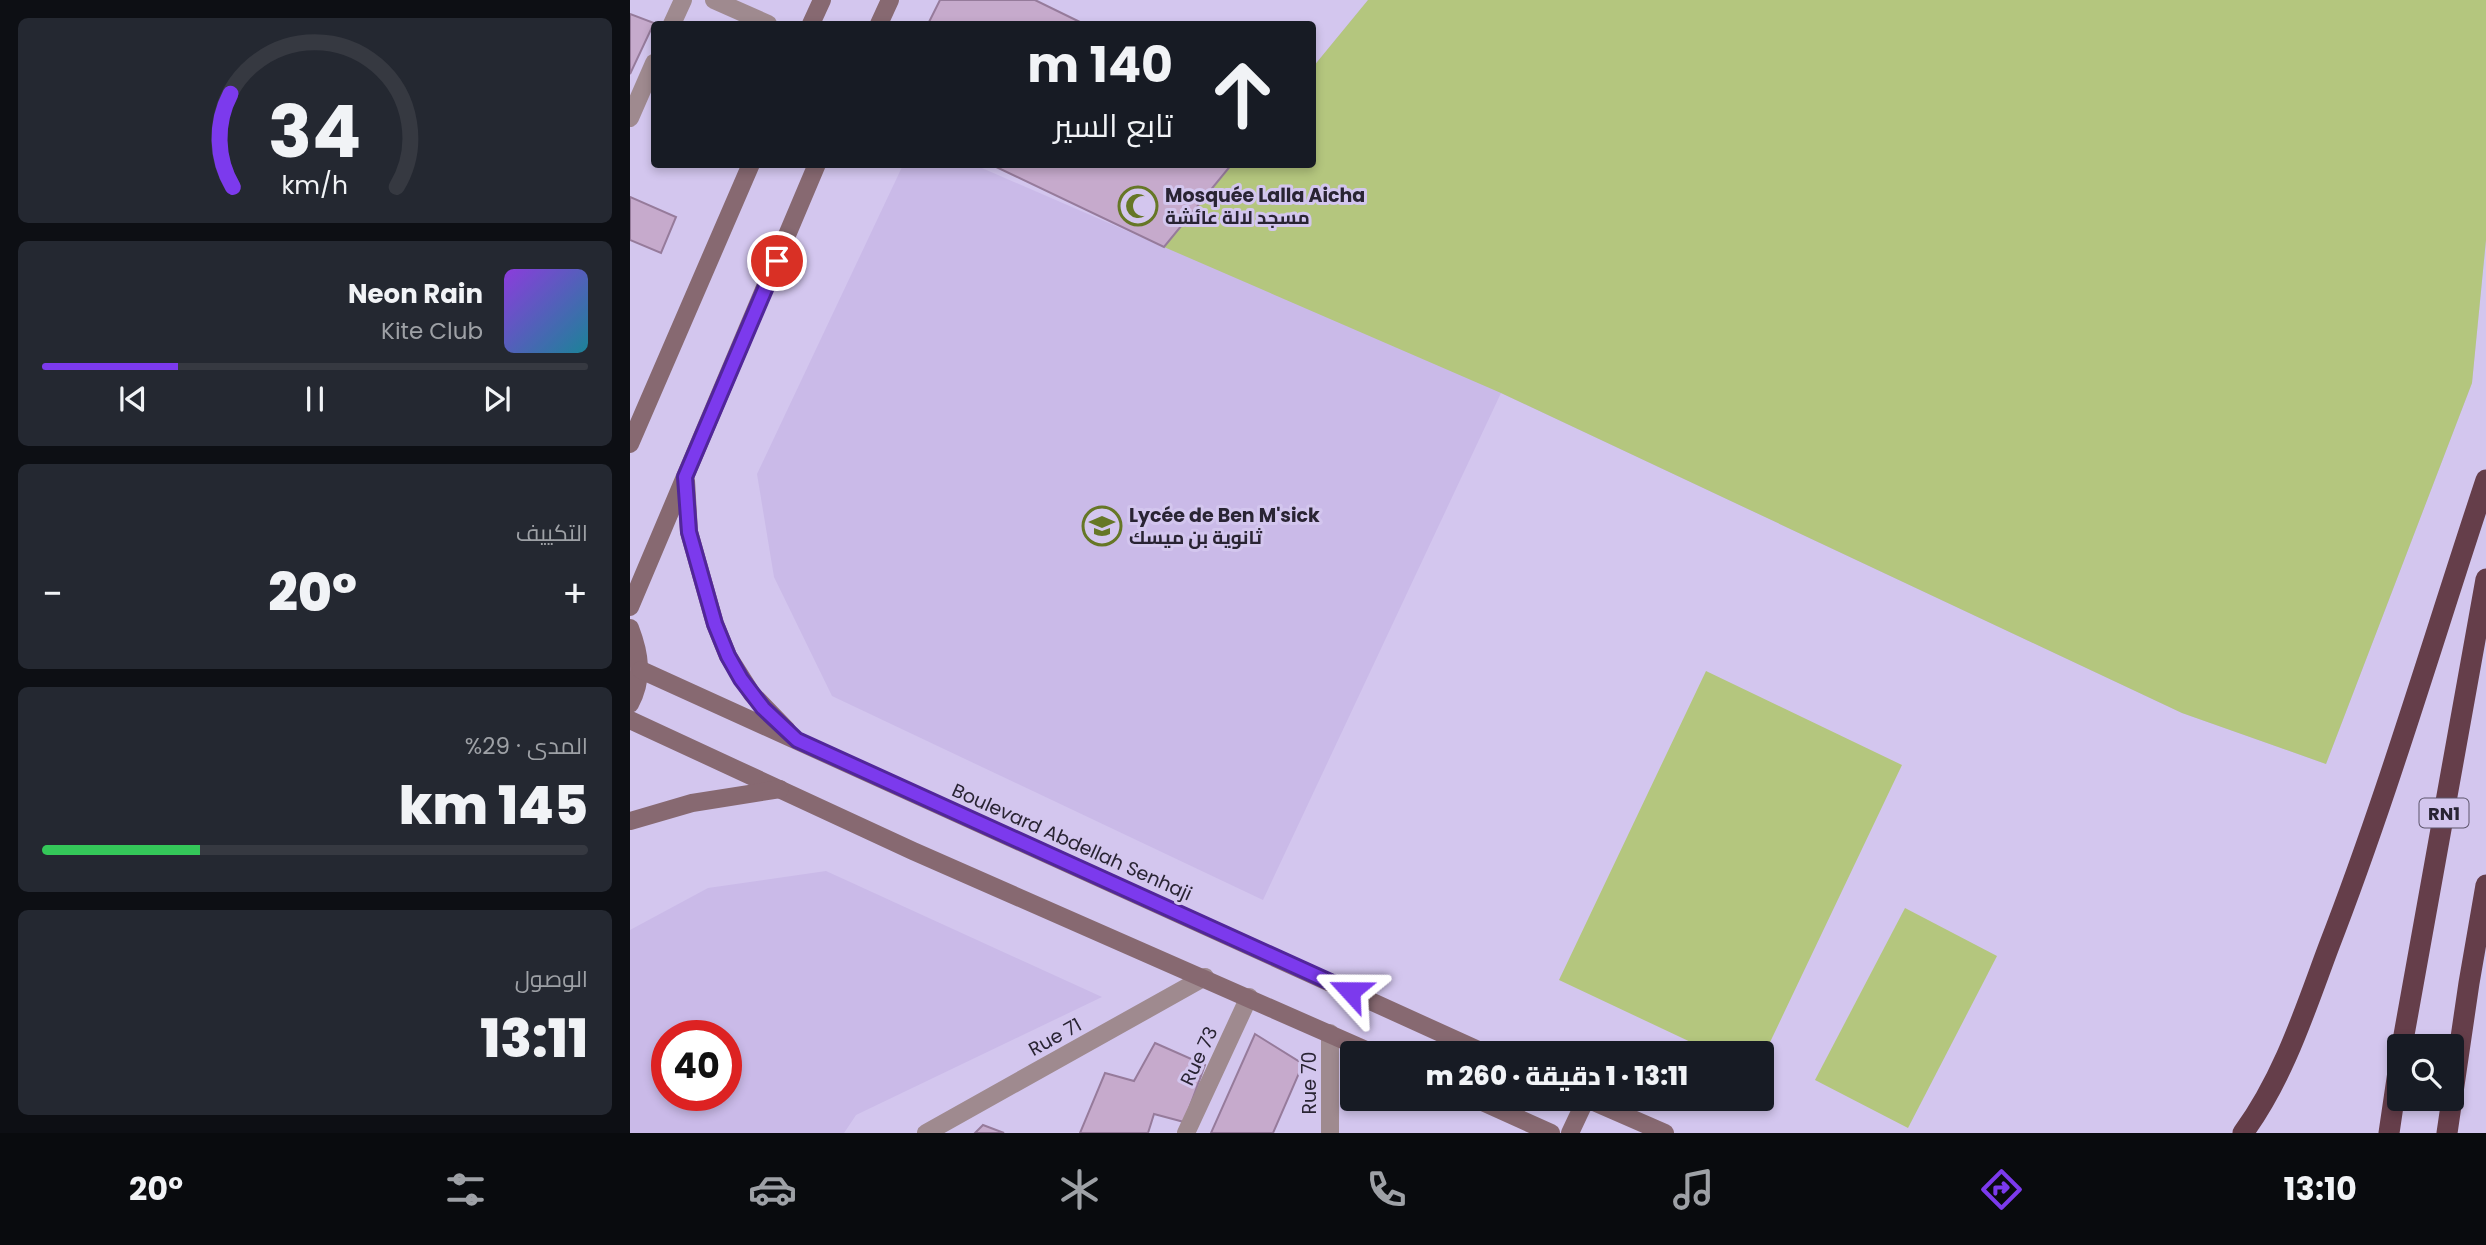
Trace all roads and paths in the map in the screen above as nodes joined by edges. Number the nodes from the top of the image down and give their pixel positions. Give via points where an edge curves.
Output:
1 (683, 0) edge
2 (714, 0) edge
3 (822, 0) edge
4 (890, 0) edge
5 (673, 21) edge
6 (761, 21) edge
7 (812, 21) edge
8 (880, 21) edge
9 (651, 70) edge
10 (630, 118) edge
11 (749, 168) edge
12 (815, 168) edge
13 (630, 444) edge
14 (685, 477) junction
15 (2486, 480) edge
16 (2486, 579) edge
17 (630, 607) edge
18 (630, 628) edge
19 (640, 670) junction
20 (630, 704) edge
21 (630, 720) edge
22 (797, 740) junction
23 (780, 789) junction
24 (630, 821) edge
25 (2486, 885) edge
26 (1205, 977) junction
27 (1249, 997) junction
28 (1330, 1034) junction
29 (2404, 1034) edge
30 (1346, 1041) edge
31 (1458, 1041) edge
32 (1502, 1111) edge
33 (1581, 1111) edge
34 (1615, 1111) edge
35 (2392, 1111) edge
36 (926, 1133) edge
37 (1186, 1133) edge
38 (1330, 1133) edge
39 (1551, 1133) edge
40 (1570, 1133) edge
41 (1665, 1133) edge
42 (2243, 1133) edge
43 (2389, 1133) edge
44 (2447, 1133) edge

1 - 5 street
2 - 6 street
3 - 7 street
4 - 8 street
9 - 10 street
11 - 13 street
12 - 14 street
14 - 17 street
14 - 22 street via 689,532 728,656 763,708
15 - 42 highway via 2362,861 2290,1050 2261,1109
16 - 29 highway, RN1
18 - 19 street
19 - 20 street
19 - 22 street, Boulevard Abdellah Senhaji
21 - 23 street
22 - 31 street, Boulevard Abdellah Senhaji
23 - 24 street via 692,803
23 - 26 street
25 - 44 highway
26 - 27 street
26 - 36 street, Rue 71
27 - 28 street
27 - 37 street, Rue 73
28 - 30 street
28 - 38 street, Rue 70
32 - 39 street
33 - 40 street
34 - 41 street
35 - 43 highway

